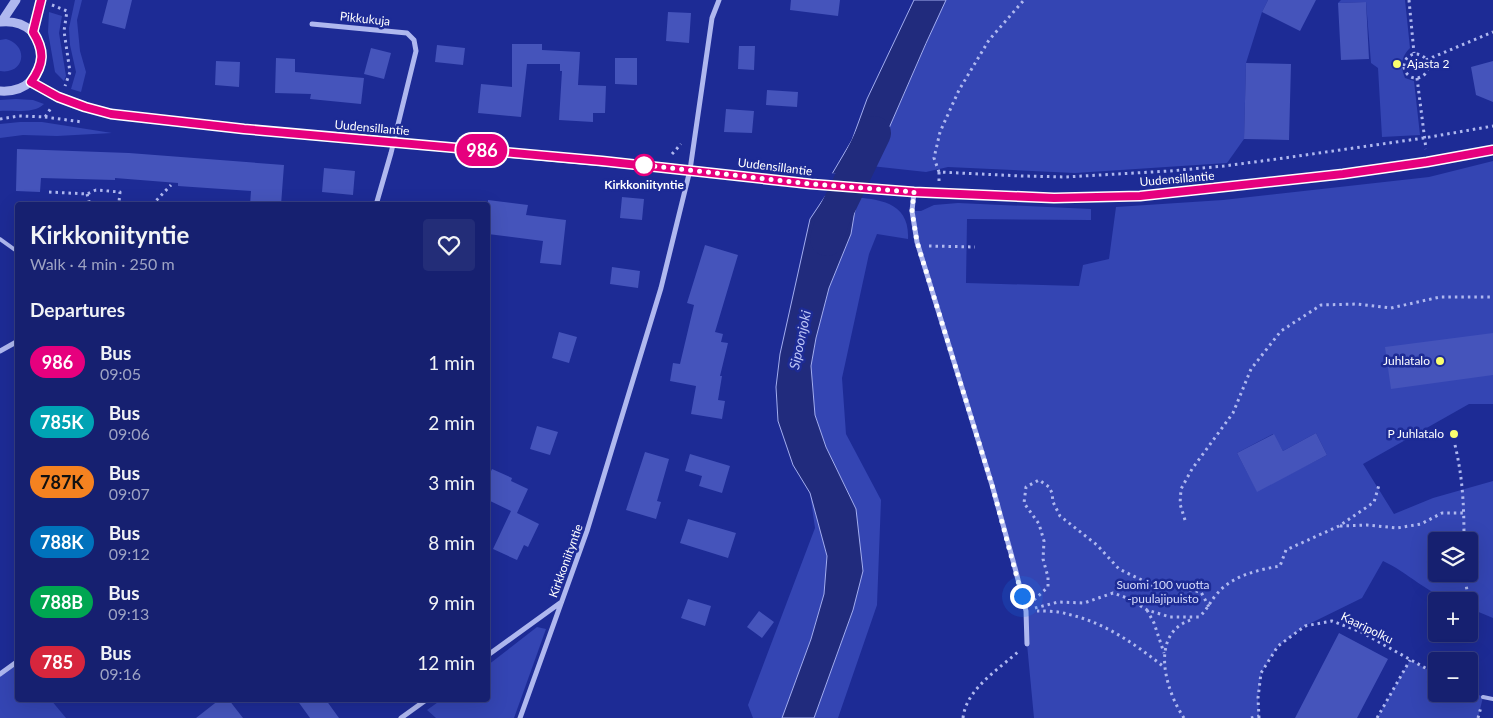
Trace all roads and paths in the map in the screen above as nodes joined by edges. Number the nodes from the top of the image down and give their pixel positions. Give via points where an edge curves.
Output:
1 (16, 0) edge
2 (41, 0) edge
3 (719, 0) edge
4 (1024, 0) edge
5 (1408, 0) edge
6 (1, 21) edge
7 (312, 24) dead end
8 (33, 32) junction
9 (1493, 32) edge
10 (1414, 53) junction
11 (1426, 60) junction
12 (1417, 78) junction
13 (31, 82) junction
14 (0, 91) edge
15 (1493, 126) edge
16 (1424, 138) junction
17 (393, 142) junction
18 (1493, 150) edge
19 (690, 170) junction
20 (939, 172) junction
21 (170, 185) dead end
22 (49, 192) dead end
23 (914, 192) junction
24 (939, 193) junction
25 (87, 194) junction
26 (89, 202) edge
27 (119, 202) edge
28 (155, 202) edge
29 (377, 202) edge
30 (0, 239) edge
31 (976, 247) dead end
32 (919, 248) junction
33 (15, 250) edge
34 (1493, 297) edge
35 (15, 342) edge
36 (0, 350) edge
37 (1455, 445) dead end
38 (1379, 485) dead end
39 (1464, 513) junction
40 (1185, 520) dead end
41 (1339, 526) junction
42 (1464, 532) edge
43 (561, 603) junction
44 (1209, 607) junction
45 (1147, 610) junction
46 (1026, 611) junction
47 (1199, 617) junction
48 (1027, 644) joint
49 (1164, 653) junction
50 (490, 654) edge
51 (1410, 660) junction
52 (15, 663) edge
53 (1164, 667) junction
54 (1428, 670) edge
55 (0, 674) edge
56 (1483, 697) dead end
57 (1493, 699) edge
58 (423, 702) edge
59 (1259, 717) edge
60 (402, 718) edge
61 (520, 718) edge
62 (964, 718) edge
63 (1184, 718) edge
64 (1251, 718) edge
65 (1377, 718) edge

1 - 6 street
2 - 8 street
3 - 19 street, Kirkkoniityntie via 712,18
4 - 20 path via 989,40 959,90 940,132 934,158
5 - 10 path
6 - 8 street via 23,25
7 - 17 street, Pikkukuja via 407,33 414,40 416,51
8 - 13 street via 42,54 39,71
9 - 11 path
10 - 11 path
10 - 12 path via 1406,57 1403,69 1408,76
11 - 12 path via 1426,74
12 - 16 path
13 - 14 street via 14,90
13 - 17 street, Uudensillantie via 58,97 111,114
15 - 16 path
16 - 20 path via 1224,166 1120,175 1022,176
17 - 19 street, Uudensillantie
17 - 29 street
18 - 24 street, Uudensillantie via 1343,174 1140,196 1054,198
19 - 23 street, Uudensillantie
19 - 43 street, Kirkkoniityntie via 662,288 587,532
20 - 24 path
21 - 28 path
22 - 25 path
23 - 24 street, Uudensillantie
23 - 32 street via 912,211
25 - 26 path
25 - 27 path via 96,190 120,192
30 - 33 lane
31 - 32 path
32 - 46 street via 992,485
34 - 40 path via 1440,297 1391,308 1357,304 1321,305 1281,332 1251,369 1233,413 1181,489 1180,504
35 - 36 street
37 - 39 path
38 - 41 path via 1374,502
39 - 41 path via 1442,513 1421,524 1396,528
39 - 42 path
41 - 44 path via 1286,550 1280,566 1255,570 1235,579 1216,594
43 - 50 street
43 - 61 street, Kirkkoniityntie
44 - 46 path via 1201,592 1156,587 1119,568 1060,516 1049,487 1039,480 1026,487 1024,503 1039,524 1044,541 1043,559 1048,587
44 - 47 path
45 - 46 path via 1112,593 1084,603 1058,602
45 - 47 path via 1170,617
45 - 49 path
46 - 48 street
46 - 53 path via 1066,613 1098,624 1138,646
47 - 49 path via 1183,622 1168,639
48 - 62 path via 970,698
49 - 53 path
51 - 54 path, Kaaripolku
51 - 59 path, Kaaripolku via 1361,632 1332,621 1305,626 1278,646 1261,673
51 - 65 path
52 - 55 street
53 - 63 path via 1174,703
56 - 57 lane
58 - 60 street
59 - 64 path

